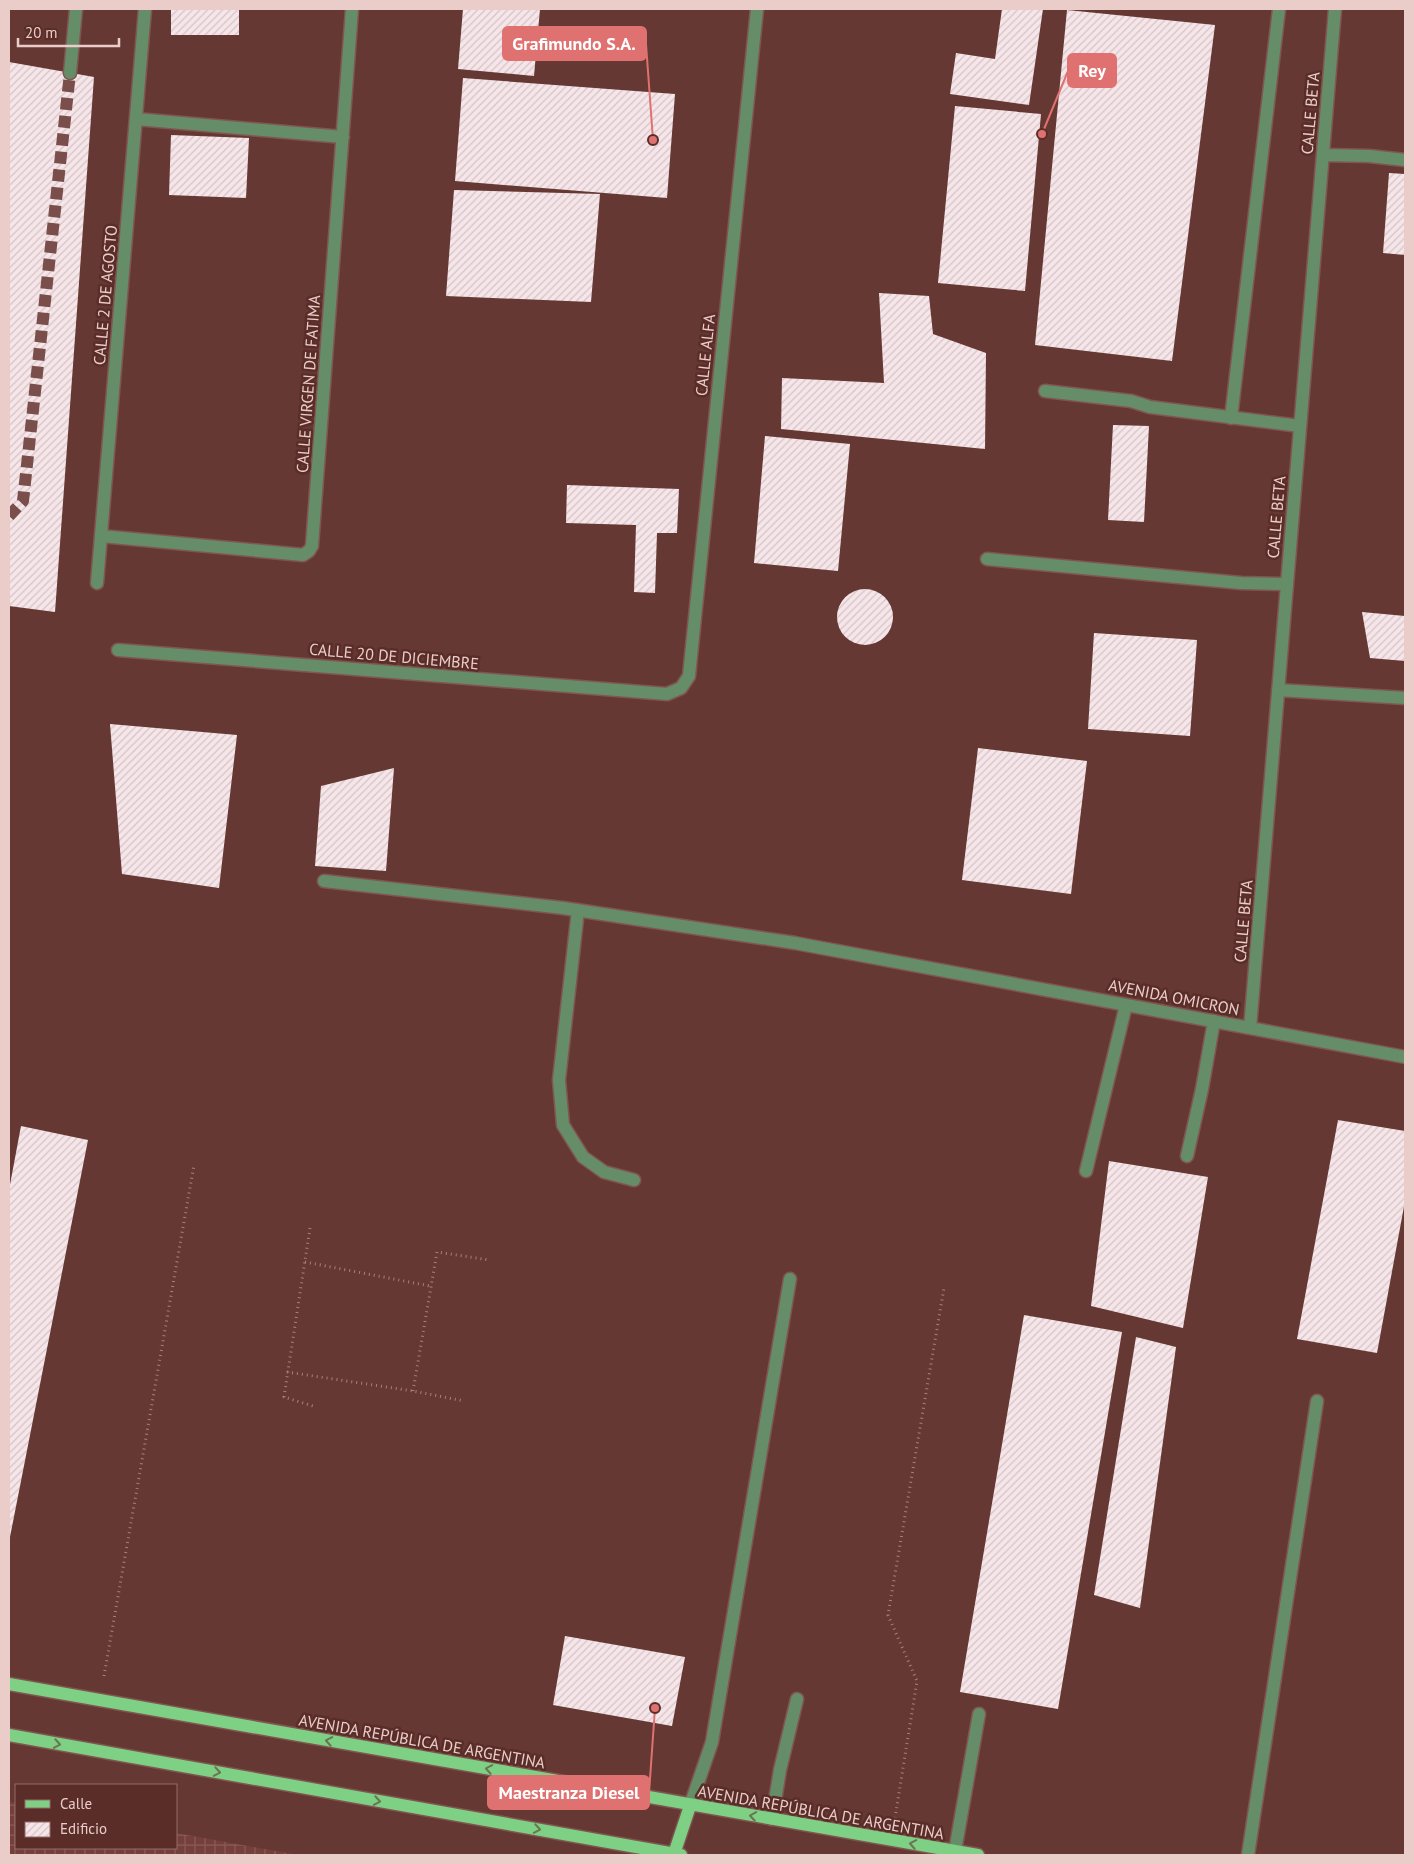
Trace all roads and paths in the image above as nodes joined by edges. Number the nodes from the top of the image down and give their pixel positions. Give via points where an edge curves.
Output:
1 (76, 9) edge
2 (145, 9) edge
3 (352, 9) edge
4 (757, 9) edge
5 (1278, 9) edge
6 (1335, 9) edge
7 (70, 73) tunnel mouth
8 (136, 119) junction
9 (343, 137) junction
10 (1323, 155) junction
11 (1405, 160) edge
12 (1045, 391) dead end
13 (1231, 418) junction
14 (1300, 426) junction
15 (102, 536) junction
16 (987, 559) dead end
17 (97, 583) dead end
18 (1287, 584) junction
19 (118, 650) dead end
20 (1278, 690) junction
21 (668, 694) joint
22 (1405, 698) edge
23 (324, 882) dead end
24 (578, 910) junction
25 (1126, 1004) junction
26 (1214, 1021) junction
27 (1250, 1028) junction
28 (1405, 1057) edge
29 (1187, 1156) dead end
30 (194, 1165) dead end
31 (1086, 1171) dead end
32 (634, 1180) dead end
33 (310, 1228) dead end
34 (489, 1260) dead end
35 (305, 1262) junction
36 (790, 1279) dead end
37 (430, 1286) junction
38 (944, 1288) dead end
39 (287, 1372) junction
40 (413, 1391) junction
41 (464, 1401) dead end
42 (1317, 1401) dead end
43 (316, 1407) dead end
44 (109, 1650) dead end
45 (9, 1684) edge
46 (797, 1698) dead end
47 (980, 1714) dead end
48 (9, 1735) edge
49 (899, 1792) dead end
50 (690, 1806) junction
51 (772, 1819) junction
52 (955, 1851) junction
53 (678, 1855) edge
54 (978, 1855) edge
55 (1248, 1855) edge

1 - 7 street
2 - 8 street, CALLE 2 DE AGOSTO
3 - 9 street, CALLE VIRGEN DE FATIMA
4 - 21 street, CALLE ALFA via 689,676 681,688
5 - 13 street
6 - 10 street, CALLE BETA
8 - 9 street
8 - 15 street, CALLE 2 DE AGOSTO
9 - 15 street, CALLE VIRGEN DE FATIMA via 312,546 303,555
10 - 11 street
10 - 14 street, CALLE BETA
12 - 13 street
13 - 14 street
14 - 18 street, CALLE BETA
15 - 17 street, CALLE 2 DE AGOSTO
16 - 18 street via 1241,583
18 - 20 street, CALLE BETA
19 - 21 street, CALLE 20 DE DICIEMBRE
20 - 22 street
20 - 27 street, CALLE BETA
23 - 24 street, AVENIDA OMICRON
24 - 25 street, AVENIDA OMICRON via 795,944
24 - 32 street via 559,1080 563,1125 583,1157 604,1172
25 - 26 street, AVENIDA OMICRON
25 - 31 street
26 - 27 street, AVENIDA OMICRON
26 - 29 street
27 - 28 street, AVENIDA OMICRON
30 - 44 path
33 - 35 path
34 - 37 path via 437,1252
35 - 37 path
35 - 39 path
36 - 50 street via 712,1742
37 - 40 path
38 - 49 path via 888,1615 917,1681
39 - 40 path
39 - 43 path via 284,1397
40 - 41 path
42 - 55 street
50 -> 45 main road, AVENIDA REPÚBLICA DE ARGENTINA
46 - 51 street
47 - 52 street
48 -> 53 main road
51 -> 50 main road, AVENIDA REPÚBLICA DE ARGENTINA
50 - 53 main road
52 -> 51 main road, AVENIDA REPÚBLICA DE ARGENTINA
52 - 54 main road, AVENIDA REPÚBLICA DE ARGENTINA

